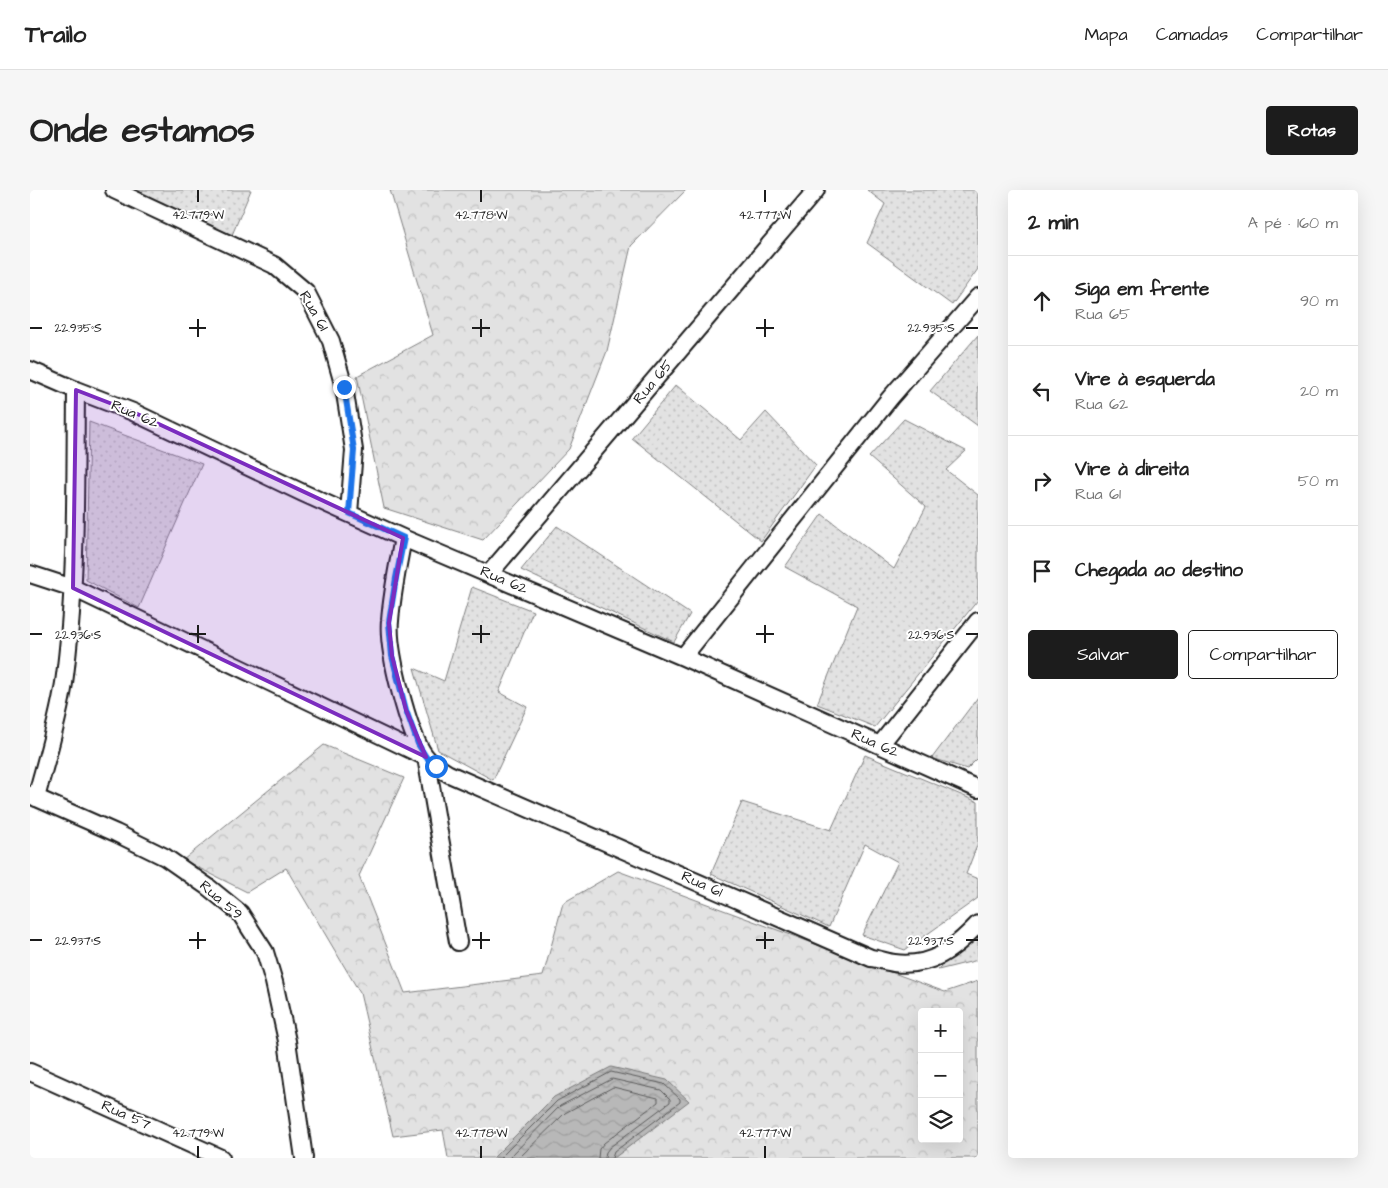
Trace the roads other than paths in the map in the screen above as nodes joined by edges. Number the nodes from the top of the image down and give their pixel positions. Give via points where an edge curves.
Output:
1 (114, 190) edge
2 (816, 190) edge
3 (978, 297) edge
4 (30, 370) edge
5 (76, 390) junction
6 (349, 513) junction
7 (404, 538) junction
8 (30, 574) edge
9 (489, 574) junction
10 (73, 588) junction
11 (978, 621) edge
12 (683, 657) junction
13 (880, 745) junction
14 (426, 757) junction
15 (978, 789) edge
16 (33, 796) edge
17 (978, 924) edge
18 (458, 942) dead end
19 (30, 1072) edge
20 (221, 1158) edge
21 (304, 1158) edge

1 - 6 street, Rua 61 via 274,265 306,292 331,341 344,387 354,450
2 - 9 street, Rua 65
3 - 12 street via 890,398
4 - 5 street, Rua 62
5 - 6 street, Rua 62 via 133,412
5 - 10 street
6 - 7 street, Rua 62
7 - 9 street, Rua 62
7 - 14 street via 389,622 392,656 406,710
8 - 10 street
9 - 12 street, Rua 62
10 - 14 street
10 - 16 street via 57,720
11 - 13 street
12 - 13 street, Rua 62
13 - 15 street, Rua 62
14 - 17 street, Rua 61 via 449,774 872,958 915,964 937,958
14 - 18 street
16 - 21 street, Rua 59 via 165,857 240,913 264,952 274,982 287,1040
19 - 20 street, Rua 57

